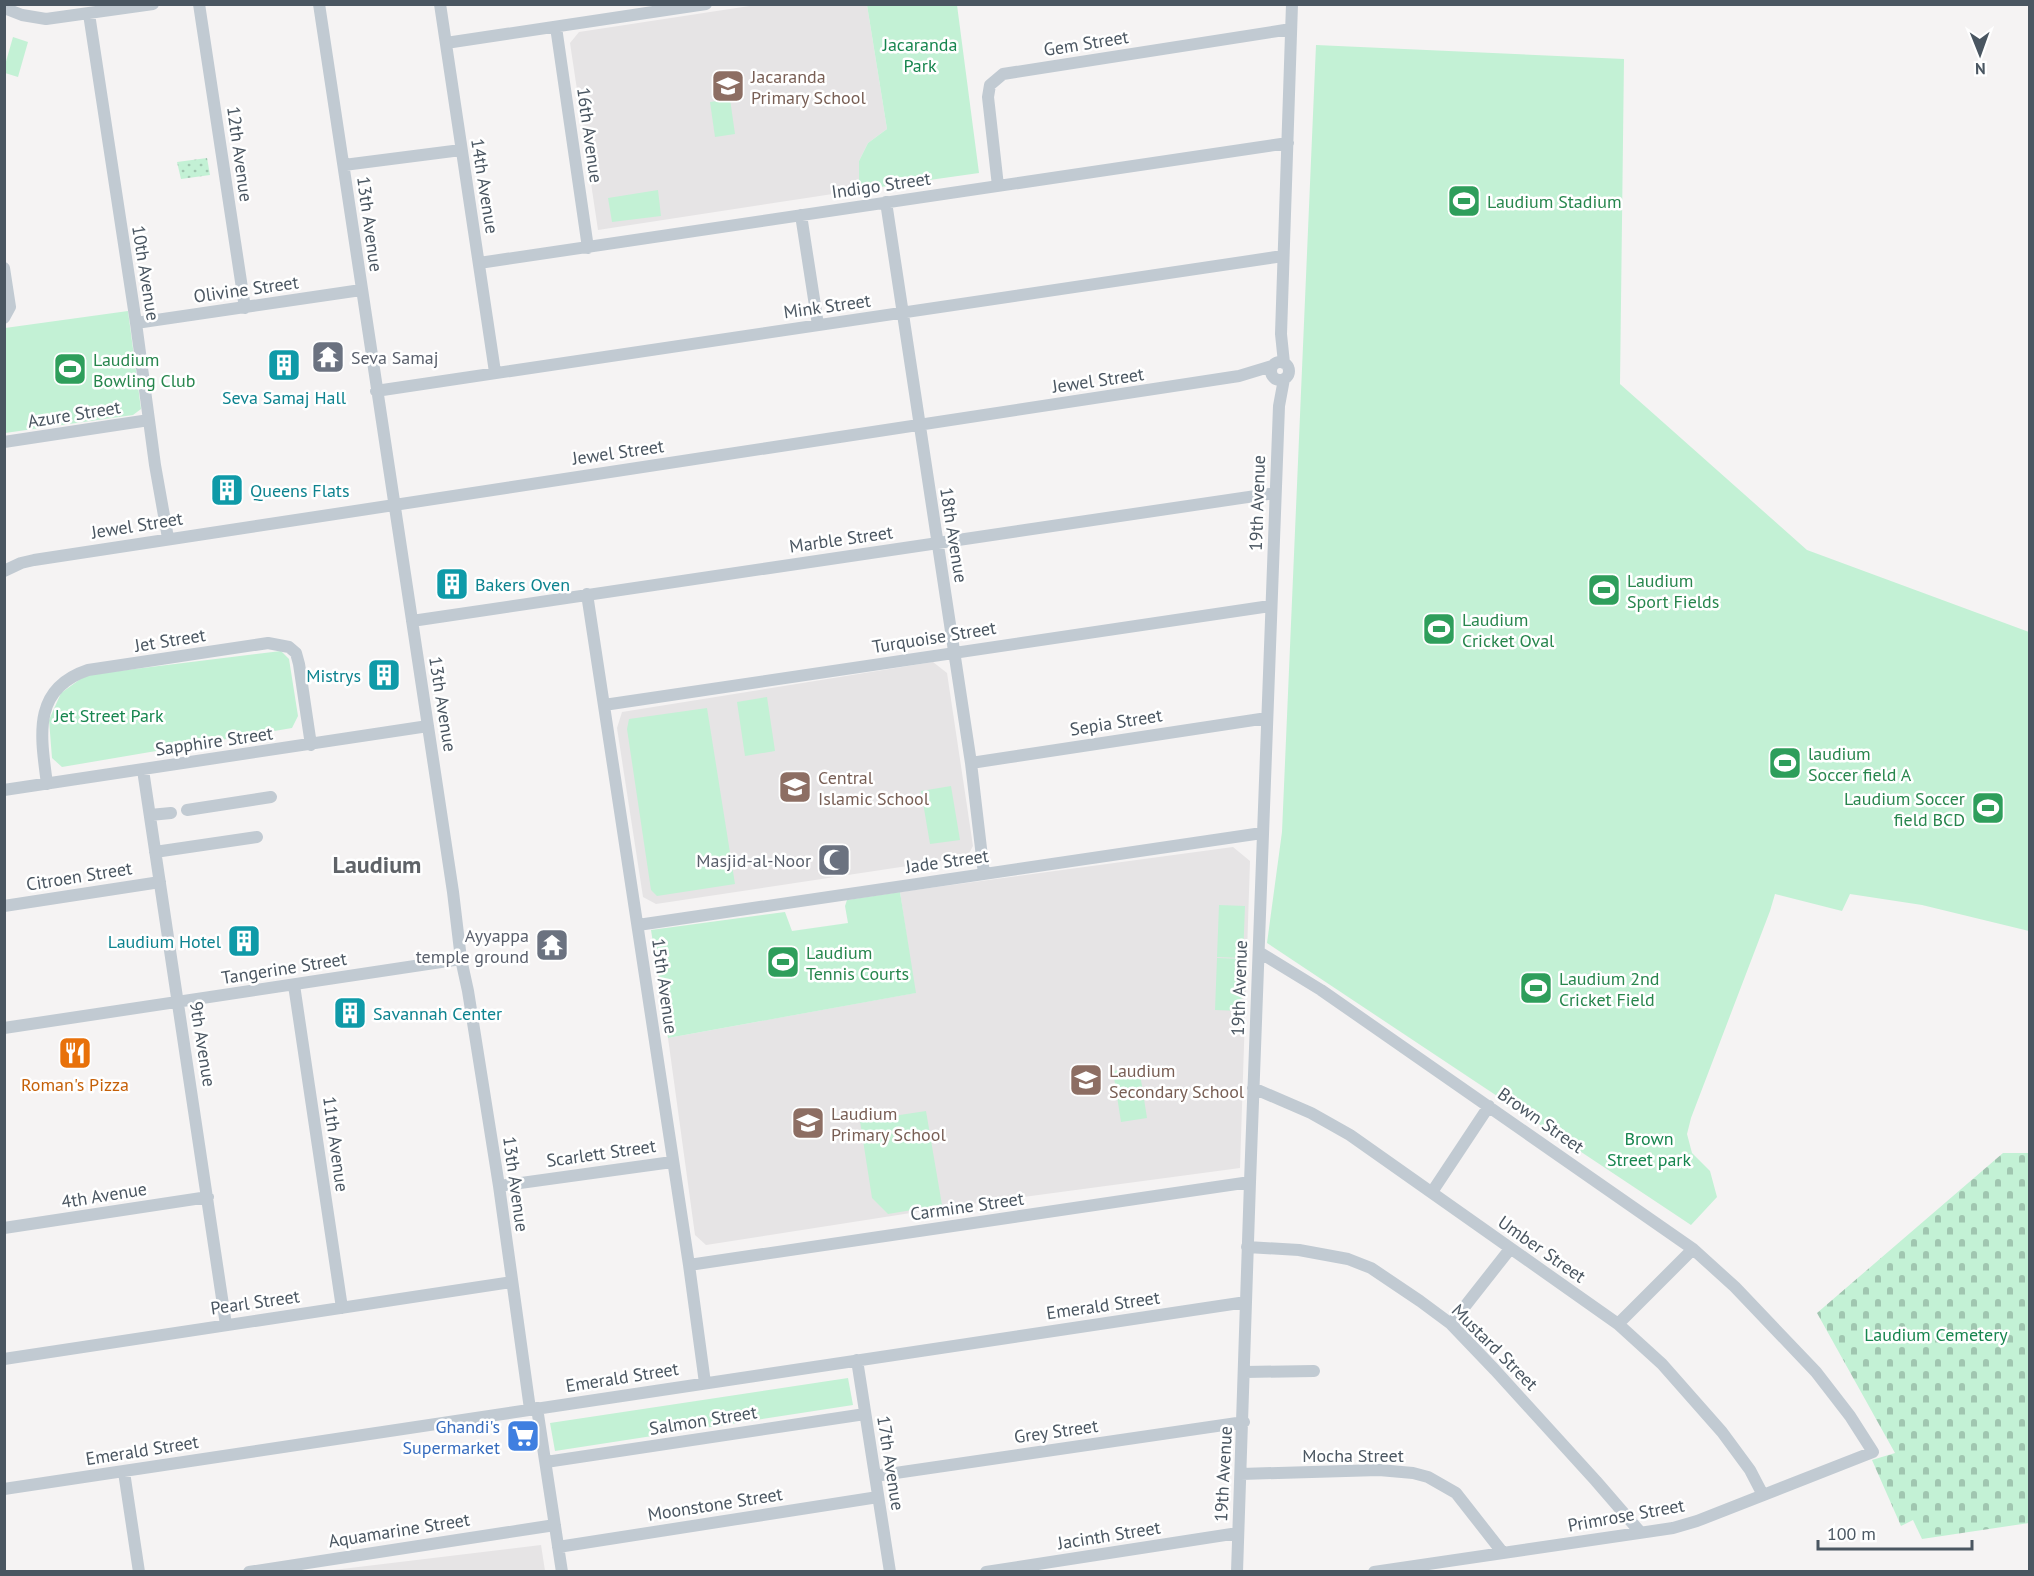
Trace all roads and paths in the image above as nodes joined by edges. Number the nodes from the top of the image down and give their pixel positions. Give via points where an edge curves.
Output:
1 (153, 4) edge
2 (200, 4) edge
3 (319, 4) edge
4 (440, 4) edge
5 (706, 4) edge
6 (1292, 4) edge
7 (4, 8) edge
8 (88, 14) junction
9 (556, 27) junction
10 (1291, 29) junction
11 (446, 43) junction
12 (1288, 142) junction
13 (461, 150) junction
14 (344, 165) junction
15 (998, 186) junction
16 (886, 202) junction
17 (801, 215) junction
18 (588, 248) junction
19 (1283, 256) junction
20 (479, 263) junction
21 (4, 268) edge
22 (361, 290) junction
23 (245, 308) junction
24 (901, 313) junction
25 (4, 318) edge
26 (136, 323) junction
27 (818, 325) junction
28 (1277, 371) junction
29 (495, 372) junction
30 (376, 391) junction
31 (149, 420) junction
32 (919, 425) junction
33 (4, 442) edge
34 (1275, 493) junction
35 (394, 503) junction
36 (168, 538) junction
37 (937, 543) junction
38 (4, 571) edge
39 (587, 594) junction
40 (1270, 606) junction
41 (412, 621) junction
42 (953, 652) junction
43 (604, 705) junction
44 (1267, 718) junction
45 (428, 726) junction
46 (311, 745) junction
47 (971, 763) junction
48 (143, 770) junction
49 (47, 784) junction
50 (4, 790) edge
51 (271, 797) dead end
52 (187, 810) dead end
53 (171, 813) dead end
54 (150, 816) junction
55 (1262, 833) junction
56 (257, 837) dead end
57 (155, 852) junction
58 (984, 874) junction
59 (160, 882) junction
60 (4, 906) edge
61 (638, 925) junction
62 (1259, 952) junction
63 (461, 959) junction
64 (294, 985) junction
65 (177, 1002) junction
66 (4, 1028) edge
67 (1253, 1088) junction
68 (1489, 1106) junction
69 (672, 1162) junction
70 (1250, 1182) junction
71 (499, 1186) junction
72 (1432, 1192) junction
73 (208, 1197) junction
74 (4, 1228) edge
75 (1247, 1247) junction
76 (1510, 1249) junction
77 (1694, 1249) junction
78 (689, 1265) junction
79 (512, 1282) junction
80 (1246, 1302) junction
81 (342, 1308) junction
82 (1451, 1324) junction
83 (1618, 1324) junction
84 (226, 1325) junction
85 (4, 1359) edge
86 (857, 1360) junction
87 (1314, 1371) dead end
88 (1245, 1372) junction
89 (705, 1383) junction
90 (534, 1408) junction
91 (865, 1414) junction
92 (1244, 1422) junction
93 (1873, 1452) joint
94 (546, 1462) junction
95 (124, 1472) junction
96 (1241, 1474) junction
97 (875, 1476) junction
98 (4, 1489) edge
99 (1764, 1495) junction
100 (878, 1497) junction
101 (555, 1525) junction
102 (1238, 1533) junction
103 (1641, 1533) junction
104 (558, 1547) junction
105 (1503, 1553) junction
106 (139, 1572) edge
107 (249, 1572) edge
108 (562, 1572) edge
109 (890, 1572) edge
110 (986, 1572) edge
111 (1237, 1572) edge
112 (1374, 1572) edge

1 - 8 street
2 - 23 street, 12th Avenue
3 - 14 street, 13th Avenue
4 - 11 street, 14th Avenue
5 - 9 street
6 - 10 street, 19th Avenue
7 - 8 street via 46,19
8 - 26 street, 10th Avenue
9 - 11 street
9 - 18 street, 16th Avenue
10 - 12 street, 19th Avenue
10 - 15 street, Gem Street via 1004,74 990,85 988,97
11 - 13 street, 14th Avenue
12 - 15 street, Indigo Street
12 - 19 street, 19th Avenue
13 - 14 street
13 - 20 street, 14th Avenue
14 - 22 street, 13th Avenue
15 - 16 street, Indigo Street
16 - 17 street, Indigo Street
16 - 24 street, 18th Avenue
17 - 18 street, Indigo Street
17 - 27 street
18 - 20 street, Indigo Street
19 - 24 street, Mink Street
19 - 28 street, 19th Avenue
20 - 29 street, 14th Avenue
21 - 25 street via 9,305
22 - 23 street, Olivine Street
22 - 30 street, 13th Avenue
23 - 26 street, Olivine Street
24 - 27 street, Mink Street
24 - 32 street, 18th Avenue
26 - 31 street, 10th Avenue
27 - 29 street, Mink Street
28 - 32 street, Jewel Street
28 - 34 street, 19th Avenue
29 - 30 street, Mink Street
30 - 35 street, 13th Avenue
31 - 33 street, Azure Street
31 - 36 street, 10th Avenue
32 - 35 street, Jewel Street
32 - 37 street, 18th Avenue
34 - 37 street, Marble Street
34 - 40 street, 19th Avenue
35 - 36 street, Jewel Street
35 - 41 street, 13th Avenue
36 - 38 street, Jewel Street via 34,560
37 - 39 street, Marble Street
37 - 42 street, 18th Avenue
39 - 41 street, Marble Street
39 - 43 street, 15th Avenue
40 - 42 street, Turquoise Street
40 - 44 street, 19th Avenue
41 - 45 street, 13th Avenue
42 - 43 street, Turquoise Street
42 - 47 street, 18th Avenue
43 - 61 street, 15th Avenue
44 - 47 street, Sepia Street
44 - 55 street, 19th Avenue
45 - 46 street, Sapphire Street
45 - 63 street, 13th Avenue
46 - 48 street, Sapphire Street
46 - 49 street, Jet Street via 298,659 289,647 268,643 88,670 69,679 52,696 42,720
47 - 58 street, 18th Avenue
48 - 49 street, Sapphire Street
48 - 54 street, 9th Avenue
49 - 50 street, Sapphire Street
51 - 52 street
53 - 54 street
54 - 57 street, 9th Avenue
55 - 58 street, Jade Street
55 - 62 street, 19th Avenue
56 - 57 street
57 - 59 street, 9th Avenue
58 - 61 street, Jade Street
59 - 60 street, Citroen Street
59 - 65 street, 9th Avenue
61 - 69 street, 15th Avenue
62 - 67 street, 19th Avenue
62 - 68 street, Brown Street
63 - 64 street, Tangerine Street
63 - 71 street, 13th Avenue
64 - 65 street, Tangerine Street
64 - 81 street, 11th Avenue
65 - 66 street, Tangerine Street
65 - 73 street, 9th Avenue
67 - 70 street, 19th Avenue
67 - 72 street, Umber Street via 1330,1123
68 - 72 street
68 - 77 street, Brown Street
69 - 71 street, Scarlett Street
69 - 78 street, 15th Avenue
70 - 75 street, 19th Avenue
70 - 78 street, Carmine Street
71 - 79 street, 13th Avenue
72 - 76 street, Umber Street
73 - 74 street, 4th Avenue
73 - 84 street, 9th Avenue
75 - 80 street, 19th Avenue
75 - 82 street, Mustard Street via 1299,1250 1348,1259 1394,1282
76 - 82 street
76 - 83 street, Umber Street
77 - 83 street
77 - 93 street, Brown Street via 1816,1372
78 - 89 street, 15th Avenue
79 - 81 street, Pearl Street
79 - 90 street, 13th Avenue
80 - 86 street, Emerald Street
80 - 88 street, 19th Avenue
81 - 84 street, Pearl Street
82 - 103 street, Mustard Street
83 - 99 street, Umber Street via 1662,1364 1722,1432
84 - 85 street, Pearl Street
86 - 89 street, Emerald Street
86 - 91 street, 17th Avenue
87 - 88 street
88 - 92 street, 19th Avenue
89 - 90 street, Emerald Street
90 - 94 street, 13th Avenue
90 - 95 street, Emerald Street
91 - 94 street, Salmon Street
91 - 97 street, 17th Avenue
92 - 96 street, 19th Avenue
92 - 97 street, Grey Street
93 - 99 street, Primrose Street
94 - 101 street, 13th Avenue
95 - 98 street, Emerald Street
95 - 106 street
96 - 102 street, 19th Avenue
96 - 105 street, Mocha Street via 1379,1470 1428,1478 1456,1493
97 - 100 street, 17th Avenue
99 - 103 street, Primrose Street via 1697,1521
100 - 104 street, Moonstone Street
100 - 109 street, 17th Avenue
101 - 104 street, 13th Avenue
101 - 107 street, Aquamarine Street
102 - 110 street, Jacinth Street
102 - 111 street, 19th Avenue
103 - 105 street, Primrose Street
104 - 108 street, 13th Avenue
105 - 112 street, Primrose Street

